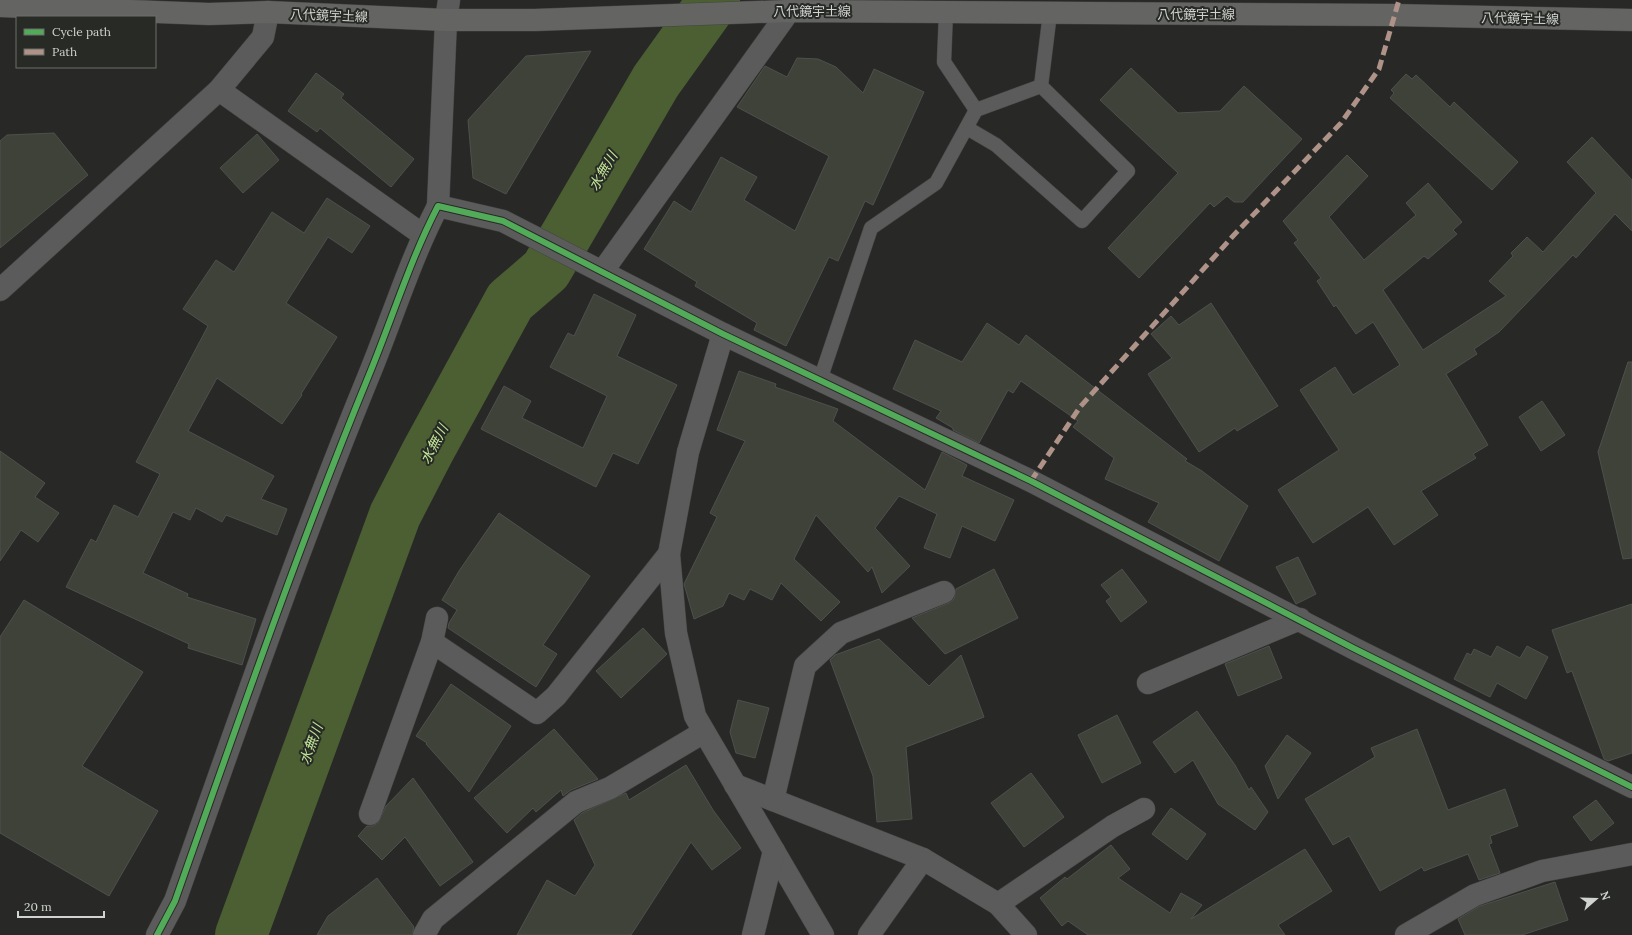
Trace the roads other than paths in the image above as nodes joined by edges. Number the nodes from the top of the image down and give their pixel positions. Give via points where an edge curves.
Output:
1 (792, 5) edge
2 (0, 6) edge
3 (205, 7) edge
4 (447, 10) edge
5 (268, 12) junction
6 (946, 12) junction
7 (1050, 13) junction
8 (1632, 20) edge
9 (1041, 86) junction
10 (219, 90) junction
11 (976, 110) junction
12 (967, 128) junction
13 (438, 206) junction
14 (423, 235) junction
15 (593, 267) junction
16 (0, 290) edge
17 (722, 334) junction
18 (820, 380) junction
19 (669, 554) junction
20 (944, 592) dead end
21 (437, 618) dead end
22 (1300, 620) junction
23 (432, 642) junction
24 (1148, 683) dead end
25 (704, 732) junction
26 (735, 785) junction
27 (1632, 787) edge
28 (773, 800) junction
29 (1144, 809) dead end
30 (370, 814) dead end
31 (774, 851) junction
32 (1632, 854) edge
33 (923, 859) junction
34 (998, 904) junction
35 (157, 935) edge
36 (424, 935) edge
37 (753, 935) edge
38 (823, 935) edge
39 (869, 935) edge
40 (1026, 935) edge
41 (1406, 935) edge

1 - 4 main road, 八代鏡宇土線 via 760,12 535,20
1 - 6 main road, 八代鏡宇土線
1 - 15 street
2 - 3 main road, 八代鏡宇土線
3 - 5 main road, 八代鏡宇土線
4 - 5 main road, 八代鏡宇土線
4 - 13 street
5 - 10 street via 263,36
6 - 7 main road, 八代鏡宇土線
6 - 11 lane via 944,62
7 - 8 main road, 八代鏡宇土線 via 1385,15
7 - 9 lane
9 - 11 lane
9 - 12 lane via 1128,171 1082,221 996,145
10 - 14 street
10 - 16 street
11 - 12 lane
12 - 18 lane via 936,184 871,228
13 - 14 street
13 - 15 street via 503,221
14 - 35 street via 265,644 175,901
15 - 17 street
17 - 18 street
17 - 19 street via 688,452
18 - 22 street via 1032,481
19 - 23 street via 556,696 537,713
19 - 25 street via 676,633 695,716
20 - 28 street via 841,634 805,666
21 - 23 street
22 - 24 street
22 - 27 street
23 - 30 street
25 - 26 street
25 - 36 street via 610,788 576,802 433,919
26 - 28 street
26 - 31 street
28 - 33 street
29 - 34 street via 1113,826
31 - 37 street
31 - 38 street
32 - 41 street via 1542,872 1475,895
33 - 34 street
33 - 39 street
34 - 40 street

